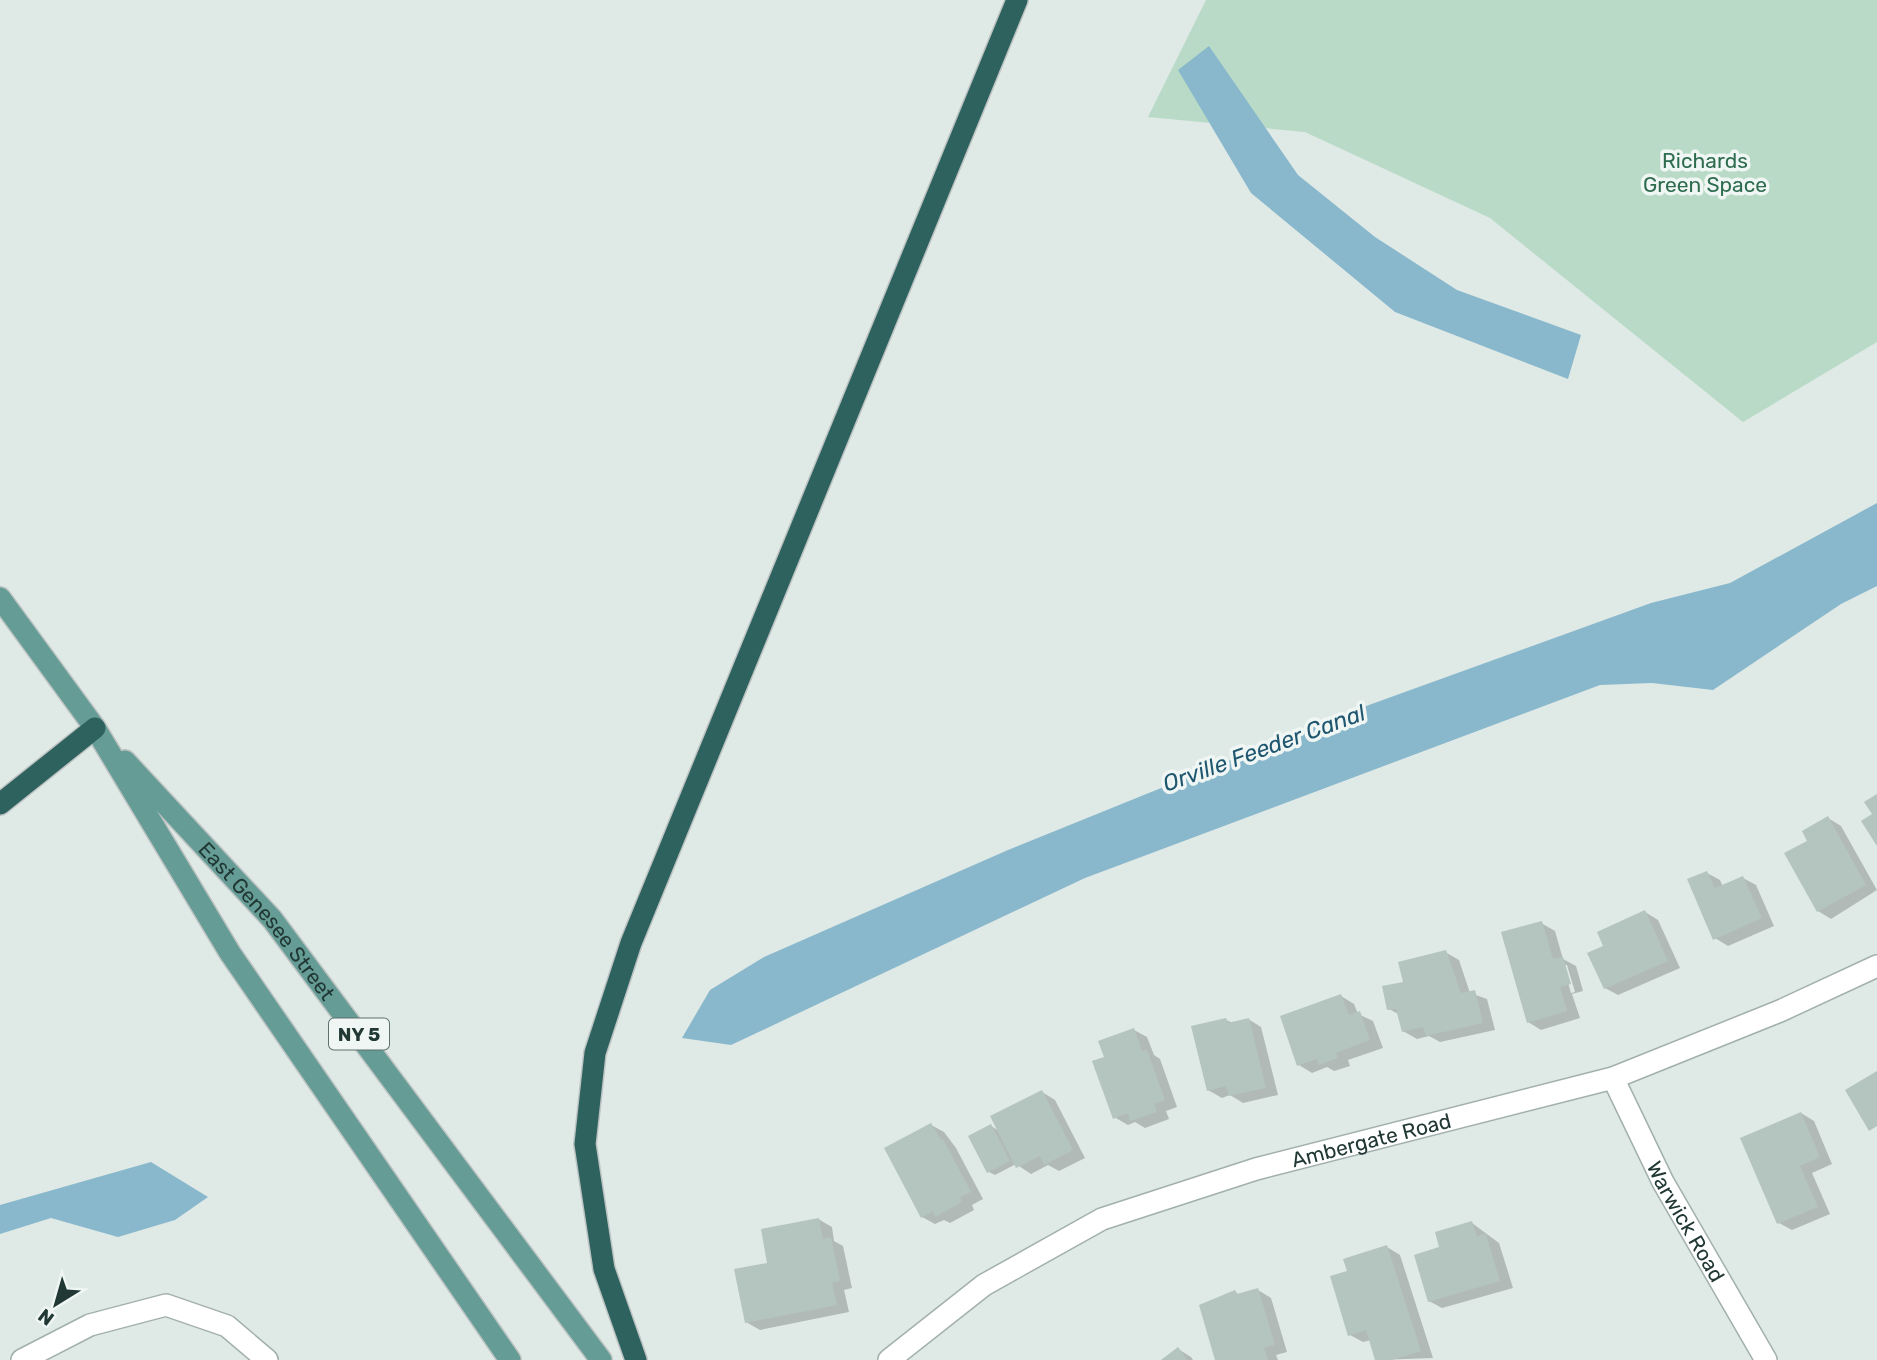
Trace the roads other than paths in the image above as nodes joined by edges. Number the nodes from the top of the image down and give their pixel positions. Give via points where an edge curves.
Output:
1 (1017, 0) edge
2 (0, 598) edge
3 (95, 728) junction
4 (0, 804) edge
5 (1877, 966) edge
6 (1613, 1078) junction
7 (22, 1360) edge
8 (267, 1360) edge
9 (510, 1360) edge
10 (601, 1360) edge
11 (636, 1360) edge
12 (889, 1360) edge
13 (1766, 1360) edge

1 - 11 highway via 631,943 595,1053 585,1144 604,1269
2 - 3 main road, East Genesee Street / NY 5
3 - 4 highway
3 - 9 main road, East Genesee Street / NY 5 via 230,953
3 - 10 main road, East Genesee Street / NY 5 via 272,919
5 - 6 street, Ambergate Road via 1780,1011
6 - 12 street, Ambergate Road via 1256,1169 1102,1219 984,1285
6 - 13 street, Warwick Road via 1663,1182
7 - 8 street via 90,1325 166,1305 227,1326

